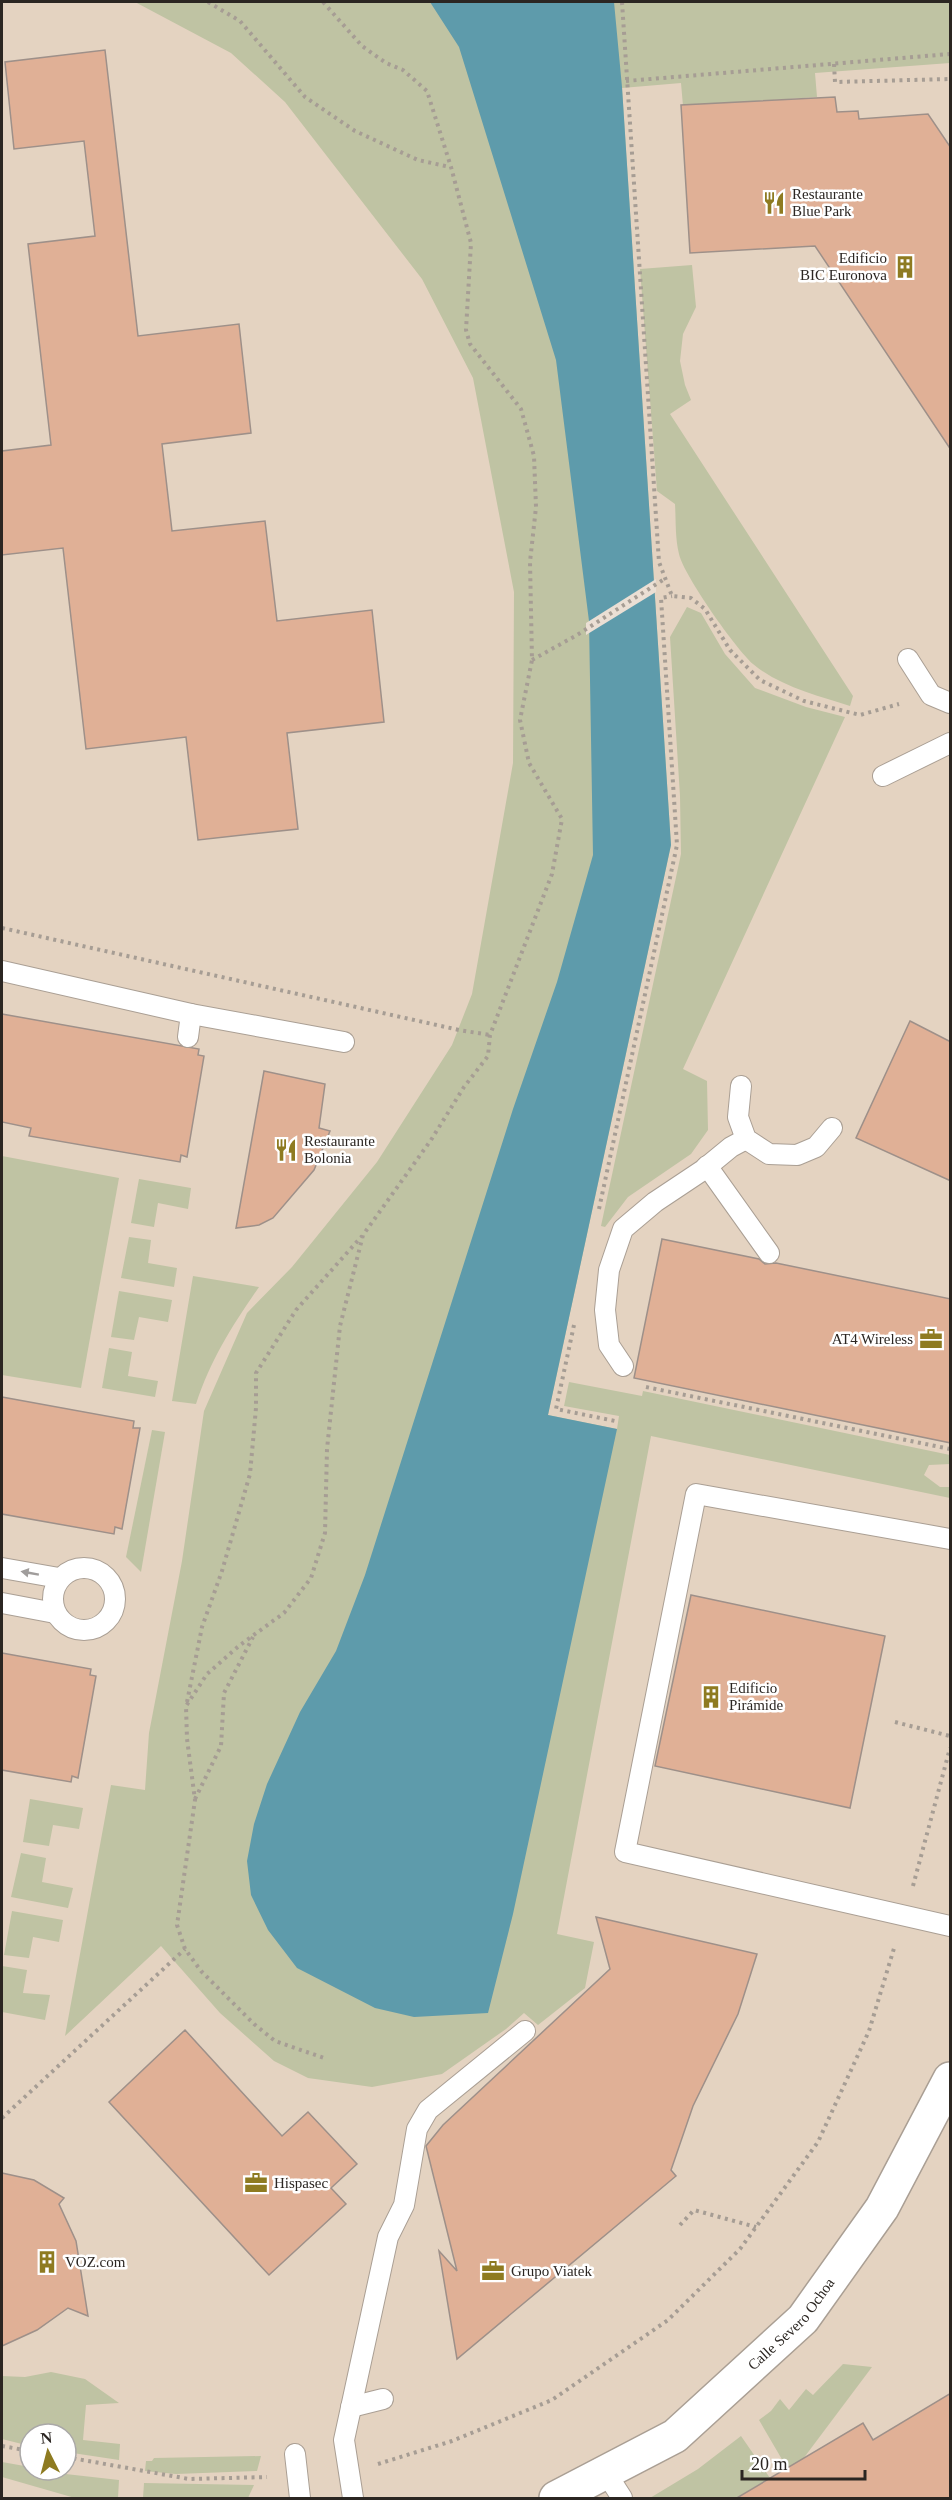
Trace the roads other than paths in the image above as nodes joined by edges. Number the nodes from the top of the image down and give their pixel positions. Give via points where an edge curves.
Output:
1 (908, 659) dead end
2 (951, 703) edge
3 (951, 743) edge
4 (883, 776) dead end
5 (2, 971) edge
6 (191, 1014) junction
7 (188, 1037) dead end
8 (344, 1042) dead end
9 (741, 1086) dead end
10 (832, 1128) dead end
11 (746, 1139) junction
12 (707, 1166) junction
13 (769, 1253) dead end
14 (623, 1366) road end
15 (951, 1539) edge
16 (2, 1568) edge
17 (60, 1578) junction
18 (2, 1603) edge
19 (55, 1613) junction
20 (951, 1926) edge
21 (525, 2031) dead end
22 (951, 2079) edge
23 (383, 2399) dead end
24 (351, 2407) junction
25 (296, 2454) dead end
26 (614, 2486) edge
27 (300, 2499) edge
28 (353, 2499) edge
29 (556, 2499) edge

1 - 2 lane via 931,695
3 - 4 lane
5 - 6 lane
6 - 7 lane
6 - 8 lane
9 - 11 lane via 738,1117
10 - 11 lane via 816,1147 797,1155 769,1154
11 - 12 lane
12 - 13 lane
12 - 14 lane via 623,1229 609,1270 605,1310 609,1345
15 - 20 lane via 696,1494 625,1852
17 -> 16 lane
17 - 19 lane via 53,1589
17 - 19 lane via 70,1570 97,1570 108,1578 116,1603 101,1626 89,1630 75,1630
18 - 19 lane
21 - 24 lane via 428,2110 417,2129 404,2205 388,2237
22 - 26 street, Calle Severo Ochoa via 882,2208 803,2319
23 - 24 lane
24 - 28 lane via 344,2440
25 - 27 lane
26 - 29 street, Calle Severo Ochoa

